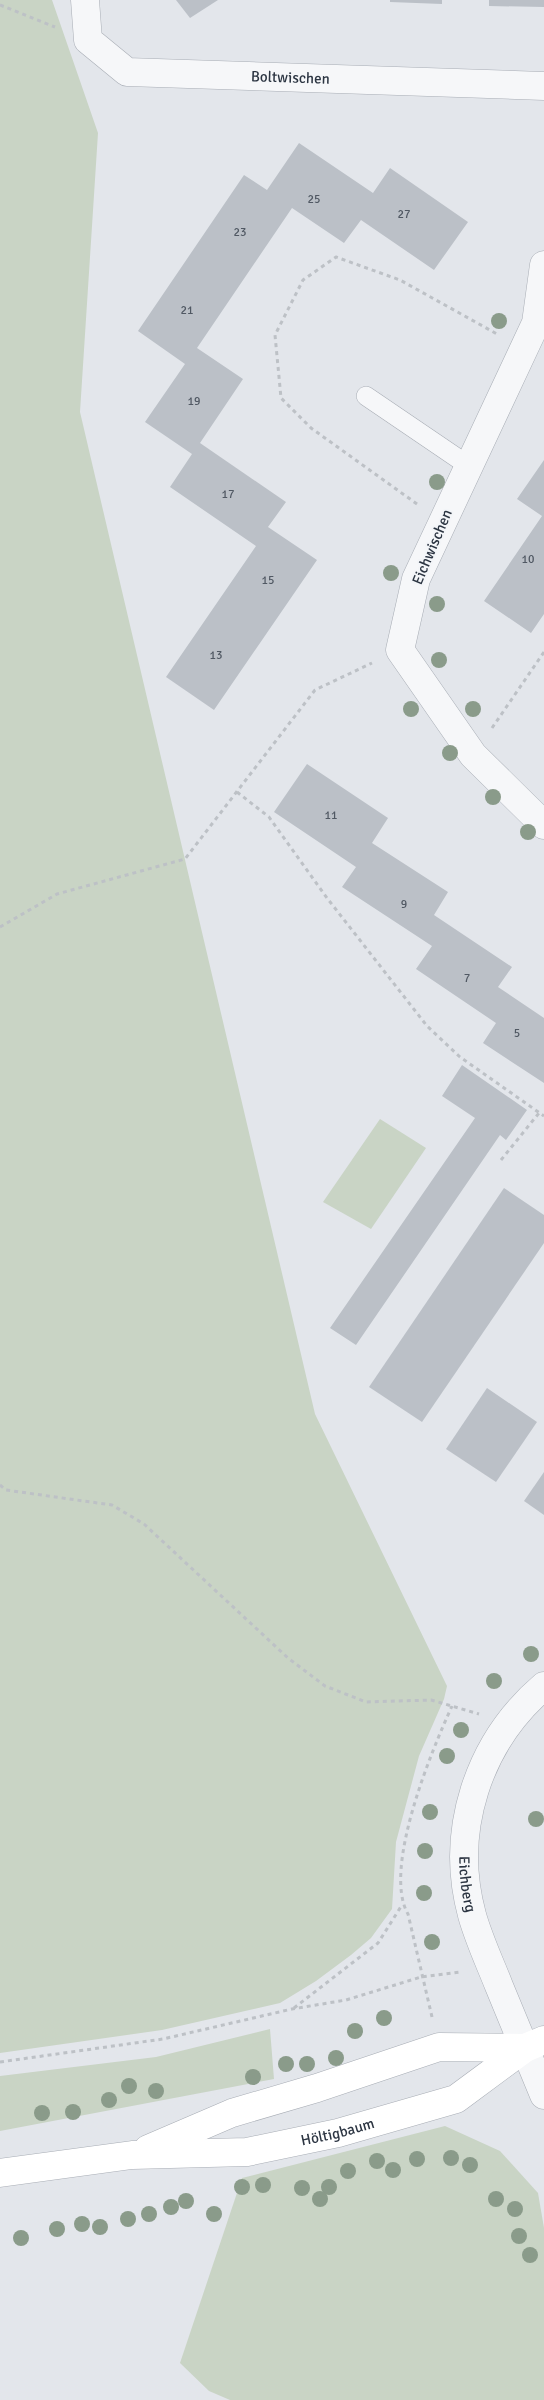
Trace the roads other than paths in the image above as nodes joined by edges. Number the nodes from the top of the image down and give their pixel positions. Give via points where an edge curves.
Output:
1 (85, 0) edge
2 (544, 86) edge
3 (544, 265) edge
4 (366, 396) dead end
5 (468, 466) junction
6 (544, 825) edge
7 (544, 1686) edge
8 (534, 2044) edge
9 (544, 2095) edge
10 (132, 2155) junction
11 (0, 2173) edge

1 - 2 street, Boltwischen via 88,40 127,72
3 - 5 street, Eichwischen via 536,323
4 - 5 lane
5 - 6 street, Eichwischen via 416,579 400,650 473,755
7 - 8 street, Eichberg via 518,1709 503,1729 480,1774 466,1825 466,1881 472,1914 493,1970
8 - 9 street, Eichberg
8 - 10 main road, Höltigbaum via 439,2047 232,2113
8 - 10 main road, Höltigbaum via 456,2099 391,2119 247,2152
10 - 11 main road, Höltigbaum

